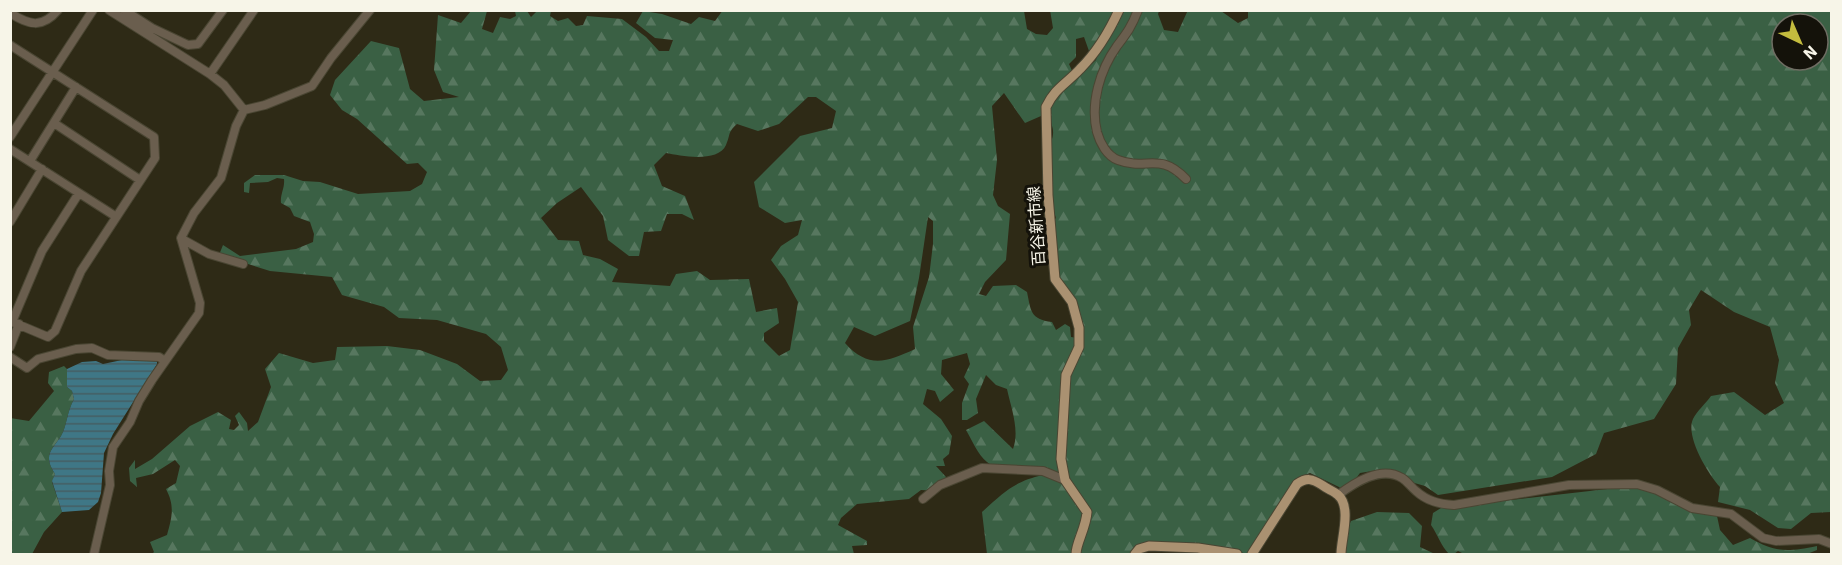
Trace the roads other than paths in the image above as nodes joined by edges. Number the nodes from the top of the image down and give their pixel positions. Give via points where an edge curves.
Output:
1 (58, 10) edge
2 (93, 10) edge
3 (109, 10) edge
4 (254, 10) edge
5 (370, 10) edge
6 (1119, 10) edge
7 (1138, 10) edge
8 (126, 11) edge
9 (220, 12) edge
10 (10, 13) edge
11 (10, 45) edge
12 (52, 72) junction
13 (210, 74) junction
14 (76, 87) junction
15 (244, 110) junction
16 (54, 123) junction
17 (10, 137) edge
18 (10, 149) edge
19 (30, 161) junction
20 (42, 170) junction
21 (1186, 179) dead end
22 (140, 180) junction
23 (79, 193) junction
24 (115, 216) junction
25 (10, 222) edge
26 (182, 239) junction
27 (243, 264) dead end
28 (14, 322) edge
29 (10, 347) edge
30 (10, 357) edge
31 (165, 361) junction
32 (1065, 480) junction
33 (1338, 495) junction
34 (923, 499) dead end
35 (1832, 544) edge
36 (94, 555) edge
37 (1076, 555) edge
38 (1135, 555) edge
39 (1237, 555) edge
40 (1252, 555) edge
41 (1341, 555) edge

1 - 10 street via 50,20 35,24
2 - 12 street
3 - 13 street
4 - 13 street
5 - 15 street via 312,86
6 - 32 main road, 百谷新市線 via 1108,35 1080,69 1052,94 1046,107 1055,279 1072,302 1079,328 1079,347 1066,375 1063,400 1061,459
7 - 21 street via 1104,72 1094,102 1098,138 1118,160 1164,163
8 - 9 street via 189,45 198,44
11 - 12 street
12 - 14 street
12 - 17 street
13 - 15 street via 224,84
14 - 16 street
14 - 22 street via 154,137 155,158
15 - 26 street via 221,178 185,227
16 - 19 street
16 - 22 street
18 - 19 street
19 - 20 street
20 - 23 street
20 - 25 street
22 - 24 street
23 - 24 street
23 - 28 street via 42,251
24 - 28 street via 81,272 55,331 48,337
26 - 27 street via 209,254
26 - 31 street via 200,303 199,313
28 - 29 street
30 - 31 street via 27,368 38,359 92,348 108,355 159,357
31 - 36 street via 113,447 110,485
32 - 34 street via 1043,471 982,468 940,486
32 - 37 main road, 百谷新市線 via 1087,512
33 - 35 street via 1370,476 1389,475 1401,477 1437,504 1454,505 1569,485 1636,484 1692,508 1731,514 1763,538 1819,539
33 - 40 main road via 1312,479 1297,484
33 - 41 main road via 1343,501 1346,522
38 - 39 main road via 1149,546

